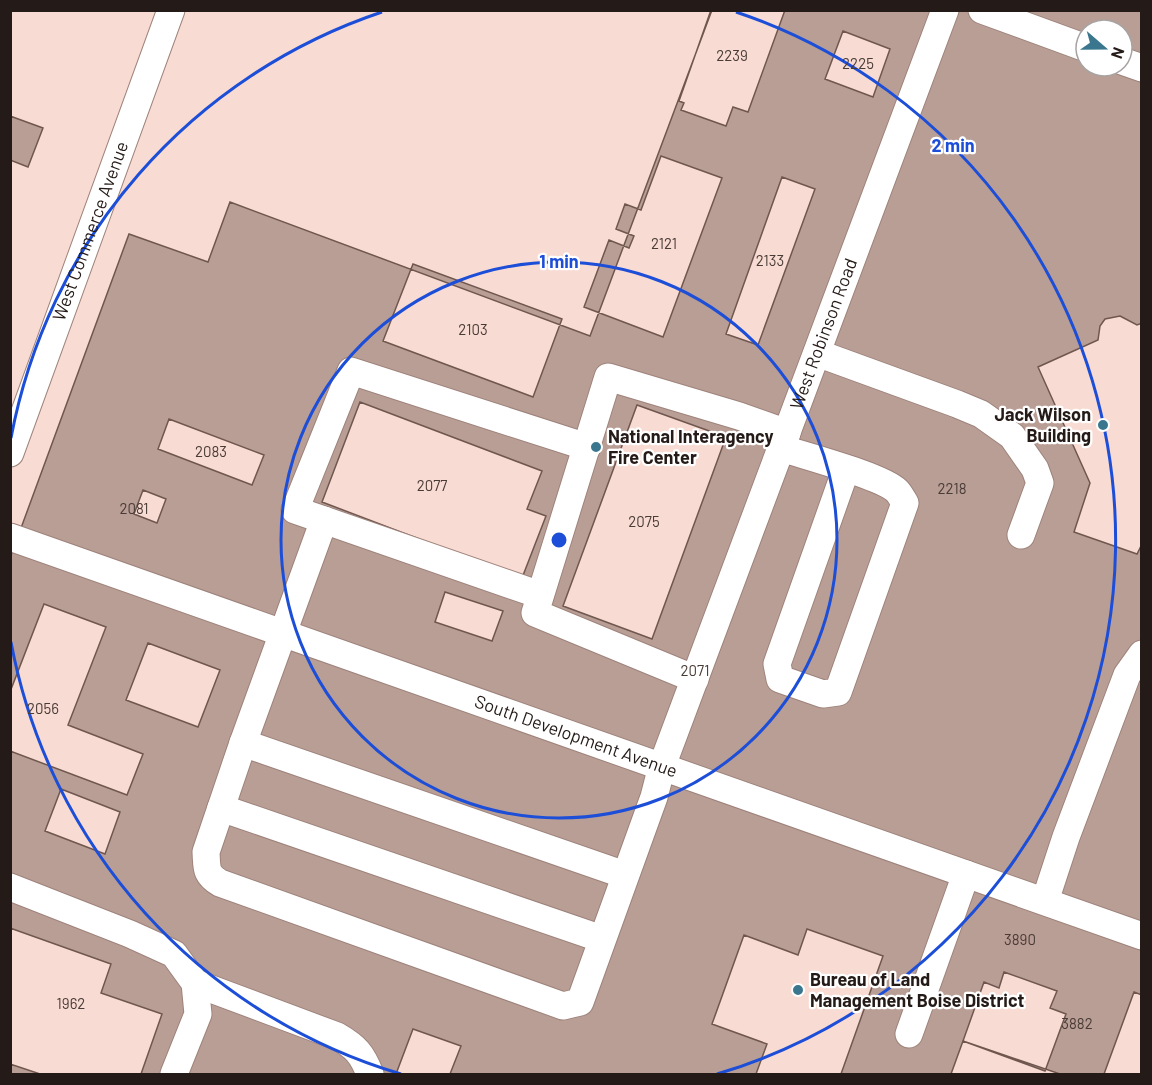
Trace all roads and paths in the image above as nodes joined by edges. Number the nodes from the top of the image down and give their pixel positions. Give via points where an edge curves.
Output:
1 (171, 10) edge
2 (945, 10) edge
3 (982, 10) edge
4 (1074, 44) edge
5 (817, 353) junction
6 (784, 440) junction
7 (587, 447) junction
8 (10, 453) edge
9 (846, 469) junction
10 (324, 520) junction
11 (1021, 535) dead end
12 (10, 537) edge
13 (540, 595) junction
14 (283, 633) junction
15 (1142, 654) edge
16 (699, 668) junction
17 (243, 743) junction
18 (662, 766) junction
19 (222, 808) junction
20 (966, 874) junction
21 (625, 875) junction
22 (10, 887) edge
23 (1045, 902) junction
24 (1142, 936) edge
25 (602, 939) junction
26 (195, 982) junction
27 (909, 1034) dead end
28 (174, 1074) edge
29 (370, 1074) edge

1 - 8 street, West Commerce Avenue
2 - 5 street, West Robinson Road
3 - 4 street
5 - 6 street, West Robinson Road
5 - 11 street via 981,414 1012,436 1040,483
6 - 7 street via 739,416 608,377
6 - 9 street
6 - 16 street, West Robinson Road
7 - 10 street via 351,371 296,510
7 - 13 street
9 - 9 street via 880,481 897,491 905,503 838,692 823,694 780,680 777,664
10 - 13 street
10 - 14 street
12 - 14 street, South Development Avenue
13 - 16 street via 535,613
14 - 17 street
14 - 18 street, South Development Avenue
15 - 23 street via 1127,675
16 - 18 street, West Robinson Road
17 - 19 street
17 - 21 street
18 - 20 street, South Development Avenue
18 - 21 street, West Robinson Road
19 - 25 street
19 - 25 street, West Robinson Road via 206,852 207,870 220,884 563,1005 580,1002
20 - 23 street, South Development Avenue
20 - 27 street
21 - 25 street, West Robinson Road
22 - 26 street via 174,954
23 - 24 street, South Development Avenue
26 - 28 street via 198,1014
26 - 29 street via 337,1036 355,1047

